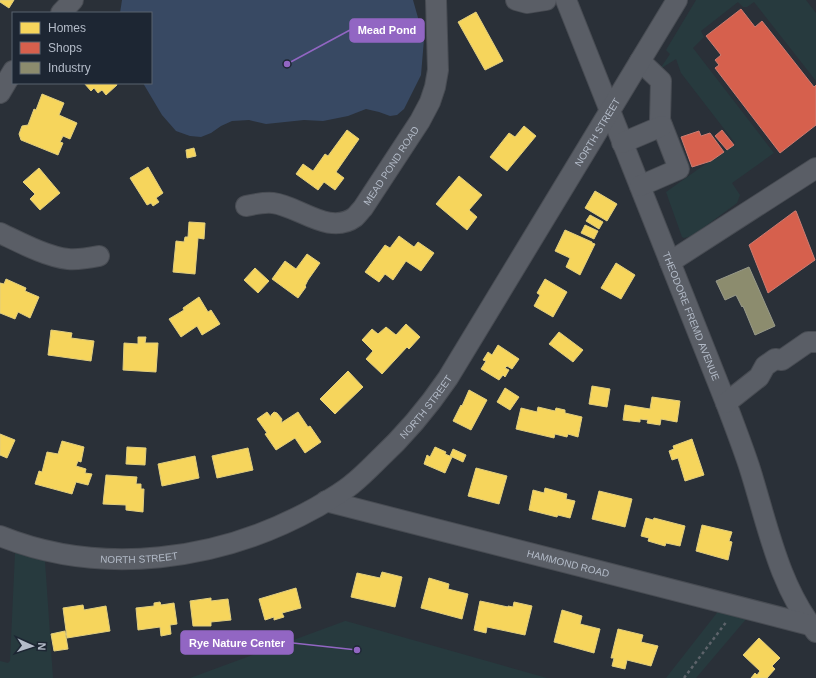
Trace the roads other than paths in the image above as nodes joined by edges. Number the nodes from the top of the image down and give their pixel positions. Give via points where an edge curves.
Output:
1 (73, 0) edge
2 (436, 0) edge
3 (516, 0) edge
4 (546, 0) edge
5 (566, 0) edge
6 (678, 0) edge
7 (62, 12) edge
8 (640, 61) junction
9 (12, 73) edge
10 (0, 93) edge
11 (609, 110) junction
12 (662, 126) junction
13 (622, 143) junction
14 (816, 168) edge
15 (640, 186) junction
16 (246, 206) dead end
17 (0, 233) edge
18 (99, 256) dead end
19 (670, 262) junction
20 (813, 338) edge
21 (726, 403) junction
22 (326, 501) junction
23 (0, 536) edge
24 (813, 628) edge

1 - 7 street
2 - 16 street, MEAD POND ROAD via 438,70 430,102 420,121 355,217 334,223 282,204 260,203
3 - 4 street
5 - 11 street, THEODORE FREMD AVENUE
6 - 8 street, NORTH STREET
8 - 11 street, NORTH STREET
8 - 12 street via 661,81
9 - 10 street
11 - 13 street, THEODORE FREMD AVENUE
11 - 22 street, NORTH STREET via 431,403 372,466 351,485
12 - 13 street
12 - 15 street via 678,169
13 - 15 street, THEODORE FREMD AVENUE
14 - 19 street
15 - 19 street, THEODORE FREMD AVENUE
17 - 18 street via 51,255 67,259
19 - 21 street, THEODORE FREMD AVENUE
20 - 21 street via 782,360 779,369 768,378 759,378
21 - 24 street, THEODORE FREMD AVENUE via 781,567 799,607
22 - 23 street, NORTH STREET via 256,536 201,552 176,556 145,559 85,557 31,547
22 - 24 street, HAMMOND ROAD via 738,606

